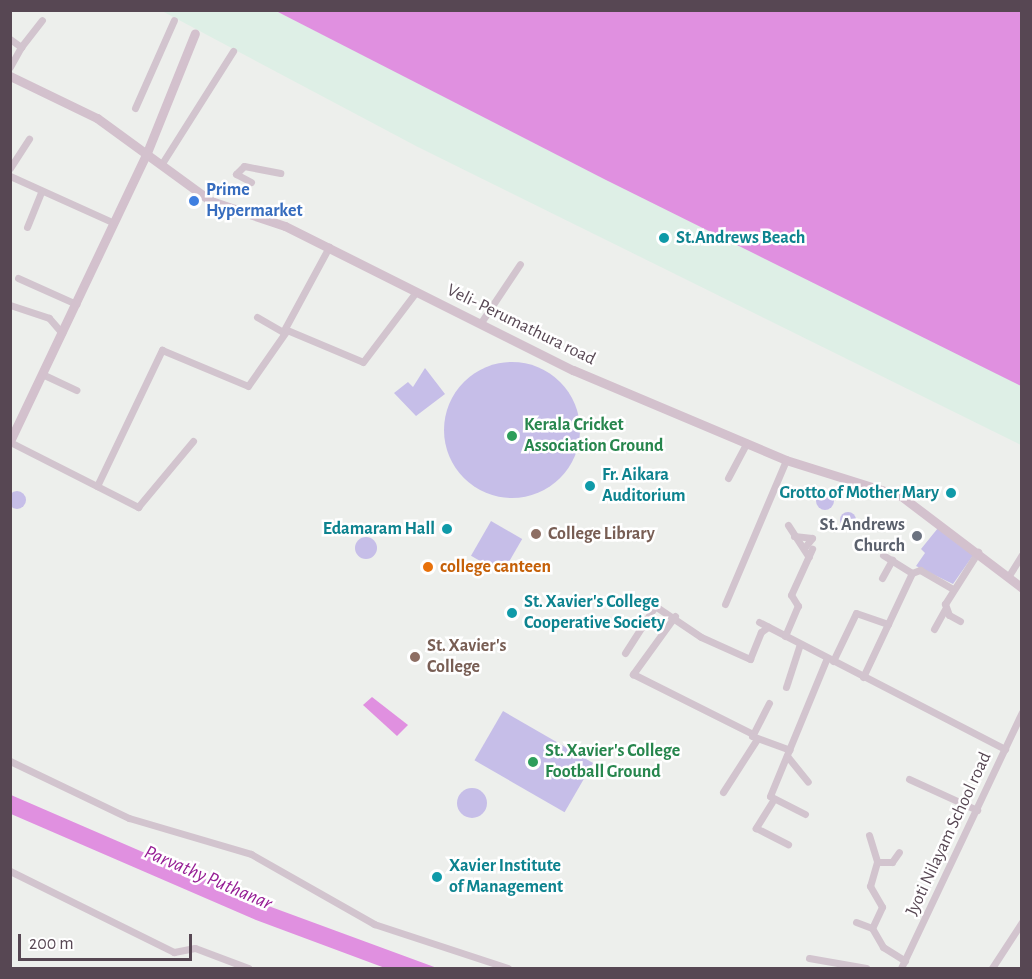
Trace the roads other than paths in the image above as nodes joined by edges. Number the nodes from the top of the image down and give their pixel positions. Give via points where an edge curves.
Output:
1 (42, 20) dead end
2 (174, 20) dead end
3 (195, 33) dead end
4 (10, 39) edge
5 (21, 46) junction
6 (233, 51) dead end
7 (10, 67) edge
8 (10, 76) edge
9 (135, 108) dead end
10 (29, 139) dead end
11 (146, 155) junction
12 (161, 165) junction
13 (10, 168) edge
14 (280, 173) dead end
15 (10, 176) edge
16 (252, 182) dead end
17 (41, 192) junction
18 (114, 223) junction
19 (27, 227) dead end
20 (329, 248) junction
21 (520, 264) dead end
22 (18, 278) dead end
23 (416, 292) junction
24 (76, 304) junction
25 (10, 305) edge
26 (258, 317) dead end
27 (480, 324) junction
28 (283, 332) junction
29 (62, 333) junction
30 (42, 374) junction
31 (77, 390) dead end
32 (14, 427) edge
33 (193, 441) dead end
34 (10, 442) edge
35 (747, 443) junction
36 (786, 460) junction
37 (728, 478) dead end
38 (97, 486) junction
39 (788, 525) dead end
40 (794, 536) junction
41 (808, 548) junction
42 (978, 552) junction
43 (883, 555) dead end
44 (1022, 555) edge
45 (892, 560) junction
46 (912, 573) junction
47 (1008, 577) junction
48 (882, 578) dead end
49 (1022, 588) edge
50 (953, 589) junction
51 (642, 601) dead end
52 (725, 604) dead end
53 (655, 606) junction
54 (945, 609) junction
55 (675, 616) junction
56 (960, 621) dead end
57 (759, 622) dead end
58 (888, 624) junction
59 (768, 627) junction
60 (934, 629) dead end
61 (785, 636) junction
62 (800, 644) junction
63 (625, 653) dead end
64 (830, 660) junction
65 (863, 677) junction
66 (786, 687) dead end
67 (769, 702) dead end
68 (1022, 712) edge
69 (754, 736) junction
70 (1005, 749) junction
71 (788, 753) junction
72 (10, 761) edge
73 (909, 779) dead end
74 (808, 782) dead end
75 (723, 792) dead end
76 (772, 802) junction
77 (977, 810) junction
78 (805, 814) dead end
79 (869, 835) dead end
80 (788, 844) dead end
81 (899, 852) dead end
82 (878, 862) junction
83 (10, 871) edge
84 (856, 922) dead end
85 (1022, 922) edge
86 (872, 928) junction
87 (809, 958) dead end
88 (905, 961) junction
89 (248, 969) edge
90 (508, 969) edge
91 (866, 969) edge
92 (901, 969) edge
93 (992, 969) edge

1 - 5 street
2 - 9 street
3 - 11 main road
4 - 5 street
5 - 7 street
6 - 12 street
8 - 11 main road, Veli- Perumathura road via 96,118
10 - 13 street
11 - 12 main road, Veli- Perumathura road
11 - 18 main road
12 - 20 main road, Veli- Perumathura road via 211,201
14 - 16 street via 244,166 237,174
15 - 17 street
17 - 18 street
17 - 19 street
18 - 24 main road
20 - 23 main road, Veli- Perumathura road
20 - 28 street
21 - 27 street
22 - 24 street
23 - 27 main road, Veli- Perumathura road
23 - 28 street via 363,362 320,341
24 - 29 main road
25 - 29 street via 49,318
26 - 28 street
27 - 35 main road, Veli- Perumathura road
28 - 38 street via 248,386 159,351
29 - 30 main road
30 - 31 street
30 - 32 main road
32 - 34 main road
33 - 38 street via 138,507
34 - 38 street
35 - 36 main road, Veli- Perumathura road
35 - 37 street
36 - 42 main road, Veli- Perumathura road via 901,496
36 - 52 street
39 - 40 street
40 - 41 street
40 - 41 street via 812,538
41 - 61 street via 808,557 791,595 798,606
42 - 47 main road, Veli- Perumathura road
42 - 50 street
43 - 45 street
44 - 47 street
45 - 46 street
45 - 48 street
46 - 50 street via 920,570
46 - 58 street
47 - 49 main road, Veli- Perumathura road
50 - 54 street
51 - 53 street
53 - 55 street
53 - 63 street
54 - 56 street
54 - 60 street
55 - 59 street via 701,638 750,659
55 - 69 street via 633,674
57 - 59 street
58 - 64 street via 856,613
58 - 65 street
59 - 61 street
61 - 62 street
62 - 64 street
62 - 66 street
64 - 65 street
64 - 71 street
65 - 70 street
67 - 69 street
68 - 70 street, Jyoti Nilayam School road
69 - 71 street
69 - 75 street
70 - 77 street, Jyoti Nilayam School road
71 - 74 street
71 - 76 street
72 - 90 street via 129,818 251,854 374,924
73 - 77 street
76 - 78 street
76 - 80 street via 756,828
77 - 88 street, Jyoti Nilayam School road
79 - 82 street
81 - 82 street via 892,862
82 - 86 street via 870,886 882,907
83 - 89 street via 174,952 195,948
84 - 86 street
85 - 93 street
86 - 88 street via 883,947
87 - 91 street
88 - 92 street, Jyoti Nilayam School road

